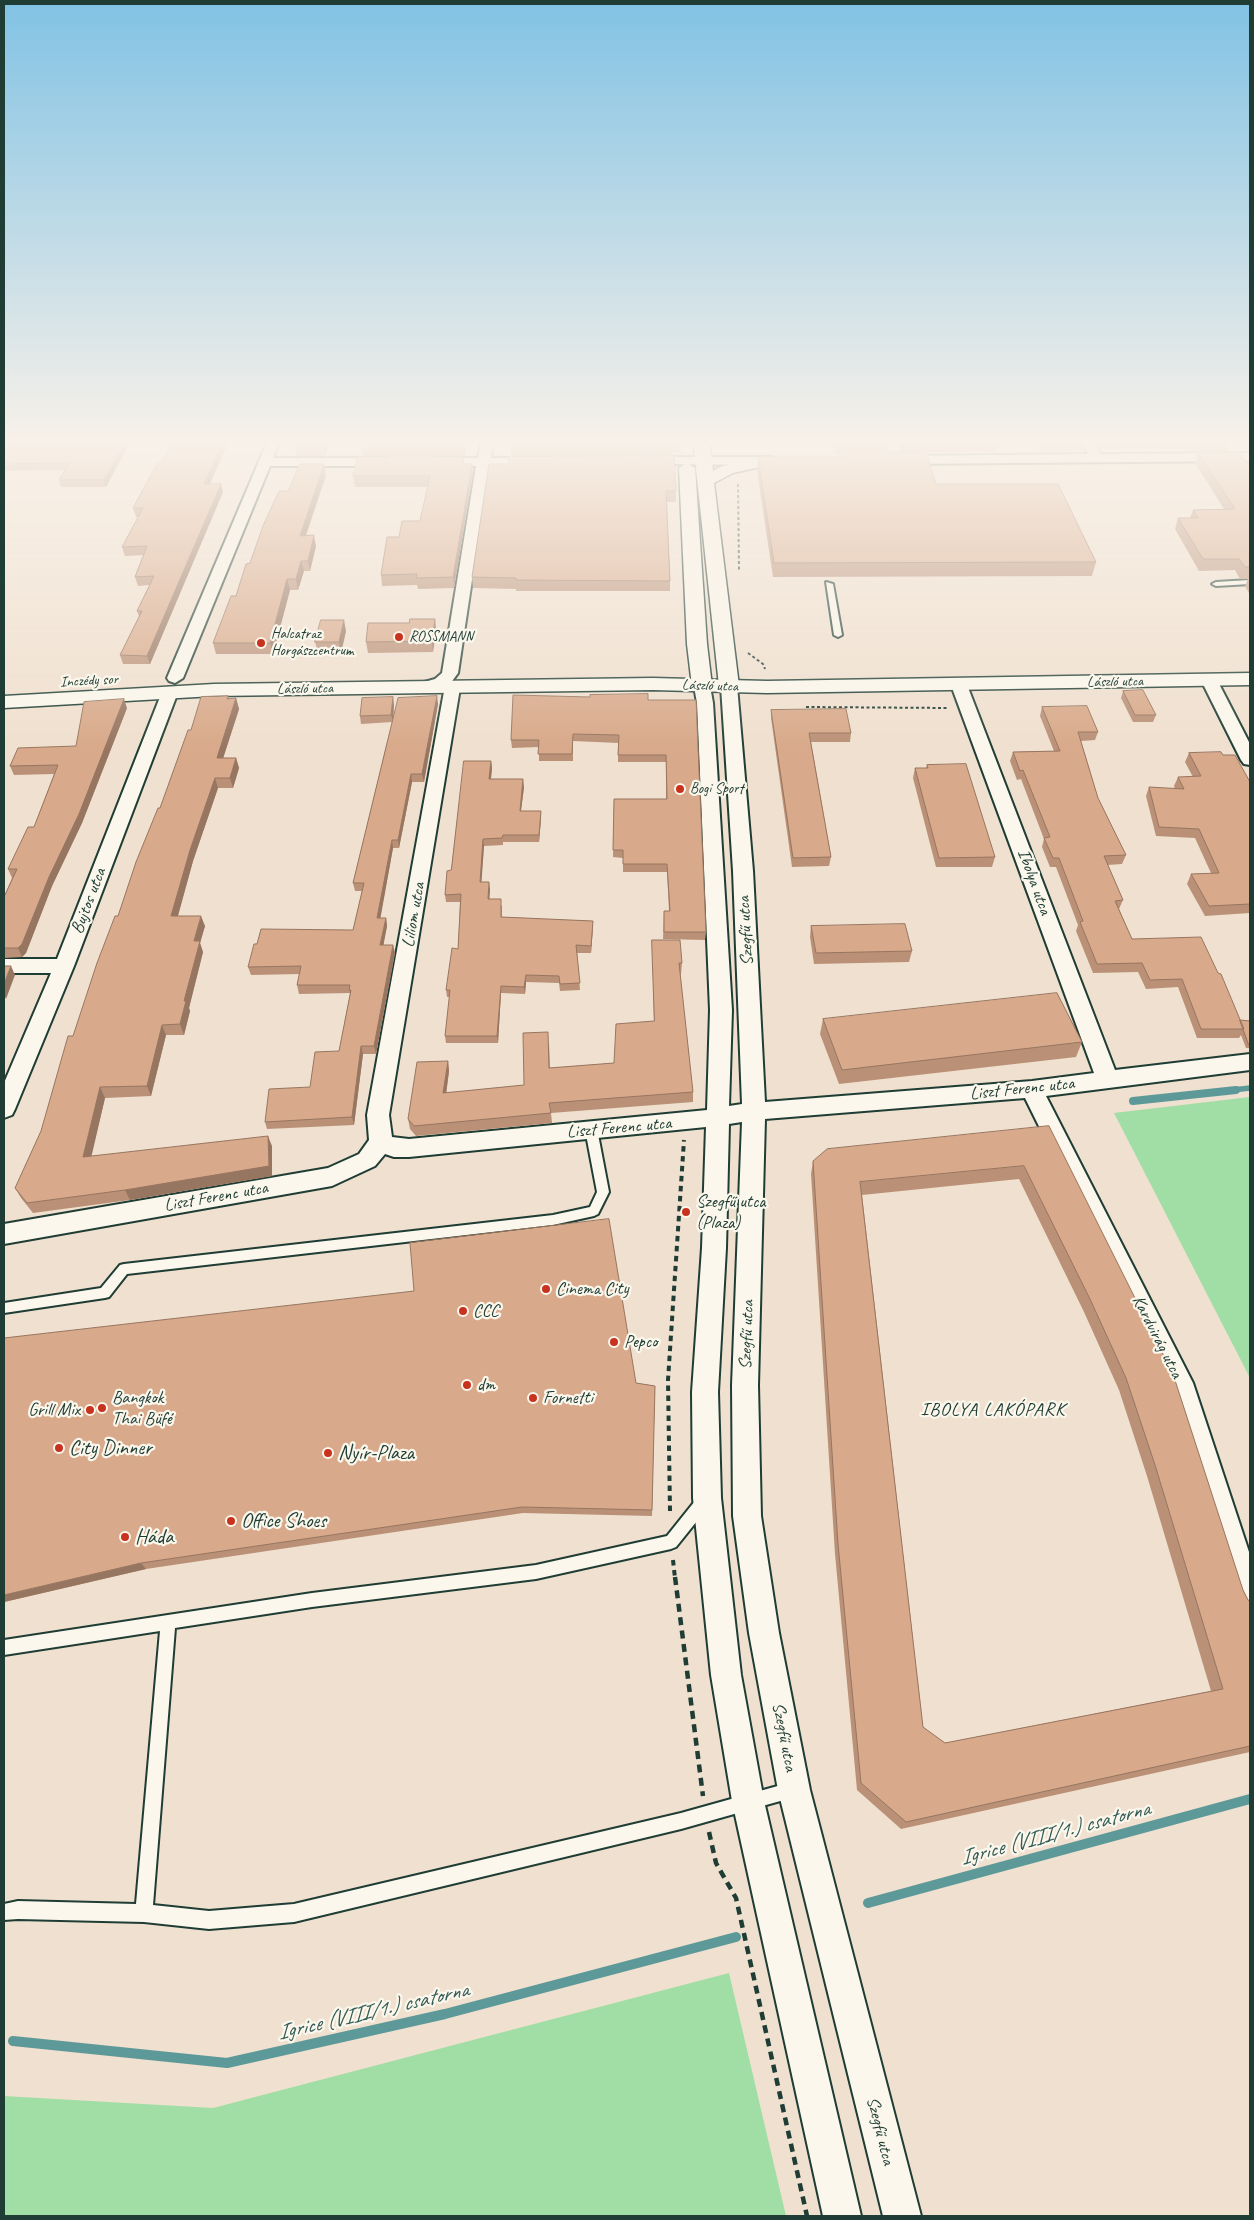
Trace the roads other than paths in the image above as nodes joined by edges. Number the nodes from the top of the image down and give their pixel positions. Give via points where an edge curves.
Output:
1 (231, 544) edge
2 (471, 544) edge
3 (694, 544) edge
4 (714, 544) edge
5 (1250, 582) edge
6 (829, 584) edge
7 (1216, 584) dead end
8 (838, 636) dead end
9 (1250, 664) edge
10 (701, 678) junction
11 (728, 679) junction
12 (1250, 679) edge
13 (451, 680) junction
14 (1209, 680) junction
15 (173, 685) junction
16 (959, 685) junction
17 (4, 686) edge
18 (4, 702) edge
19 (1250, 760) edge
20 (4, 966) edge
21 (64, 966) junction
22 (1250, 1062) edge
23 (1107, 1079) junction
24 (1032, 1089) junction
25 (4, 1109) edge
26 (754, 1111) junction
27 (719, 1117) junction
28 (591, 1129) junction
29 (381, 1142) junction
30 (4, 1234) edge
31 (4, 1308) edge
32 (707, 1498) junction
33 (1250, 1599) edge
34 (168, 1622) junction
35 (4, 1647) edge
36 (794, 1790) junction
37 (748, 1801) junction
38 (4, 1912) edge
39 (144, 1914) junction
40 (842, 2216) edge
41 (902, 2216) edge

1 - 15 street, Bujtos utca
2 - 13 street, Liliom utca
3 - 10 main road, Szegfű utca
4 - 11 main road, Szegfű utca
5 - 7 lane
6 - 8 lane
9 - 11 main road, László utca
10 - 11 main road, László utca
10 - 13 main road, László utca via 653,684
10 - 27 street, Szegfű utca via 721,1010
11 - 16 main road, László utca
11 - 26 street, Szegfű utca via 743,871
12 - 14 main road, László utca
13 - 15 main road, László utca
13 - 15 main road, László utca via 413,688
13 - 29 street, Liliom utca via 378,1115
14 - 16 main road, László utca
14 - 19 street
15 - 17 main road, Inczédy sor
15 - 18 main road, Inczédy sor
15 - 21 street, Bujtos utca
16 - 23 street, Ibolya utca
20 - 21 street
21 - 25 street, Bujtos utca
22 - 23 street, Liszt Ferenc utca
23 - 24 street, Liszt Ferenc utca
24 - 26 street, Liszt Ferenc utca
24 - 33 street, Kardvirág utca via 1180,1383
26 - 27 street, Liszt Ferenc utca
26 - 36 street, Szegfű utca via 745,1385 748,1516 764,1633
27 - 28 street, Liszt Ferenc utca
27 - 32 street, Szegfű utca via 705,1392
28 - 29 street, Liszt Ferenc utca via 409,1148 394,1148
28 - 31 lane via 603,1192 594,1211 553,1220 124,1269 105,1292
29 - 30 street, Liszt Ferenc utca via 367,1160 332,1177
32 - 34 lane via 671,1542 536,1572
32 - 37 street, Szegfű utca via 726,1675
34 - 35 lane
34 - 39 lane
36 - 37 lane
36 - 41 street, Szegfű utca
37 - 39 lane via 681,1821 294,1913 209,1920
37 - 40 street, Szegfű utca
38 - 39 lane

